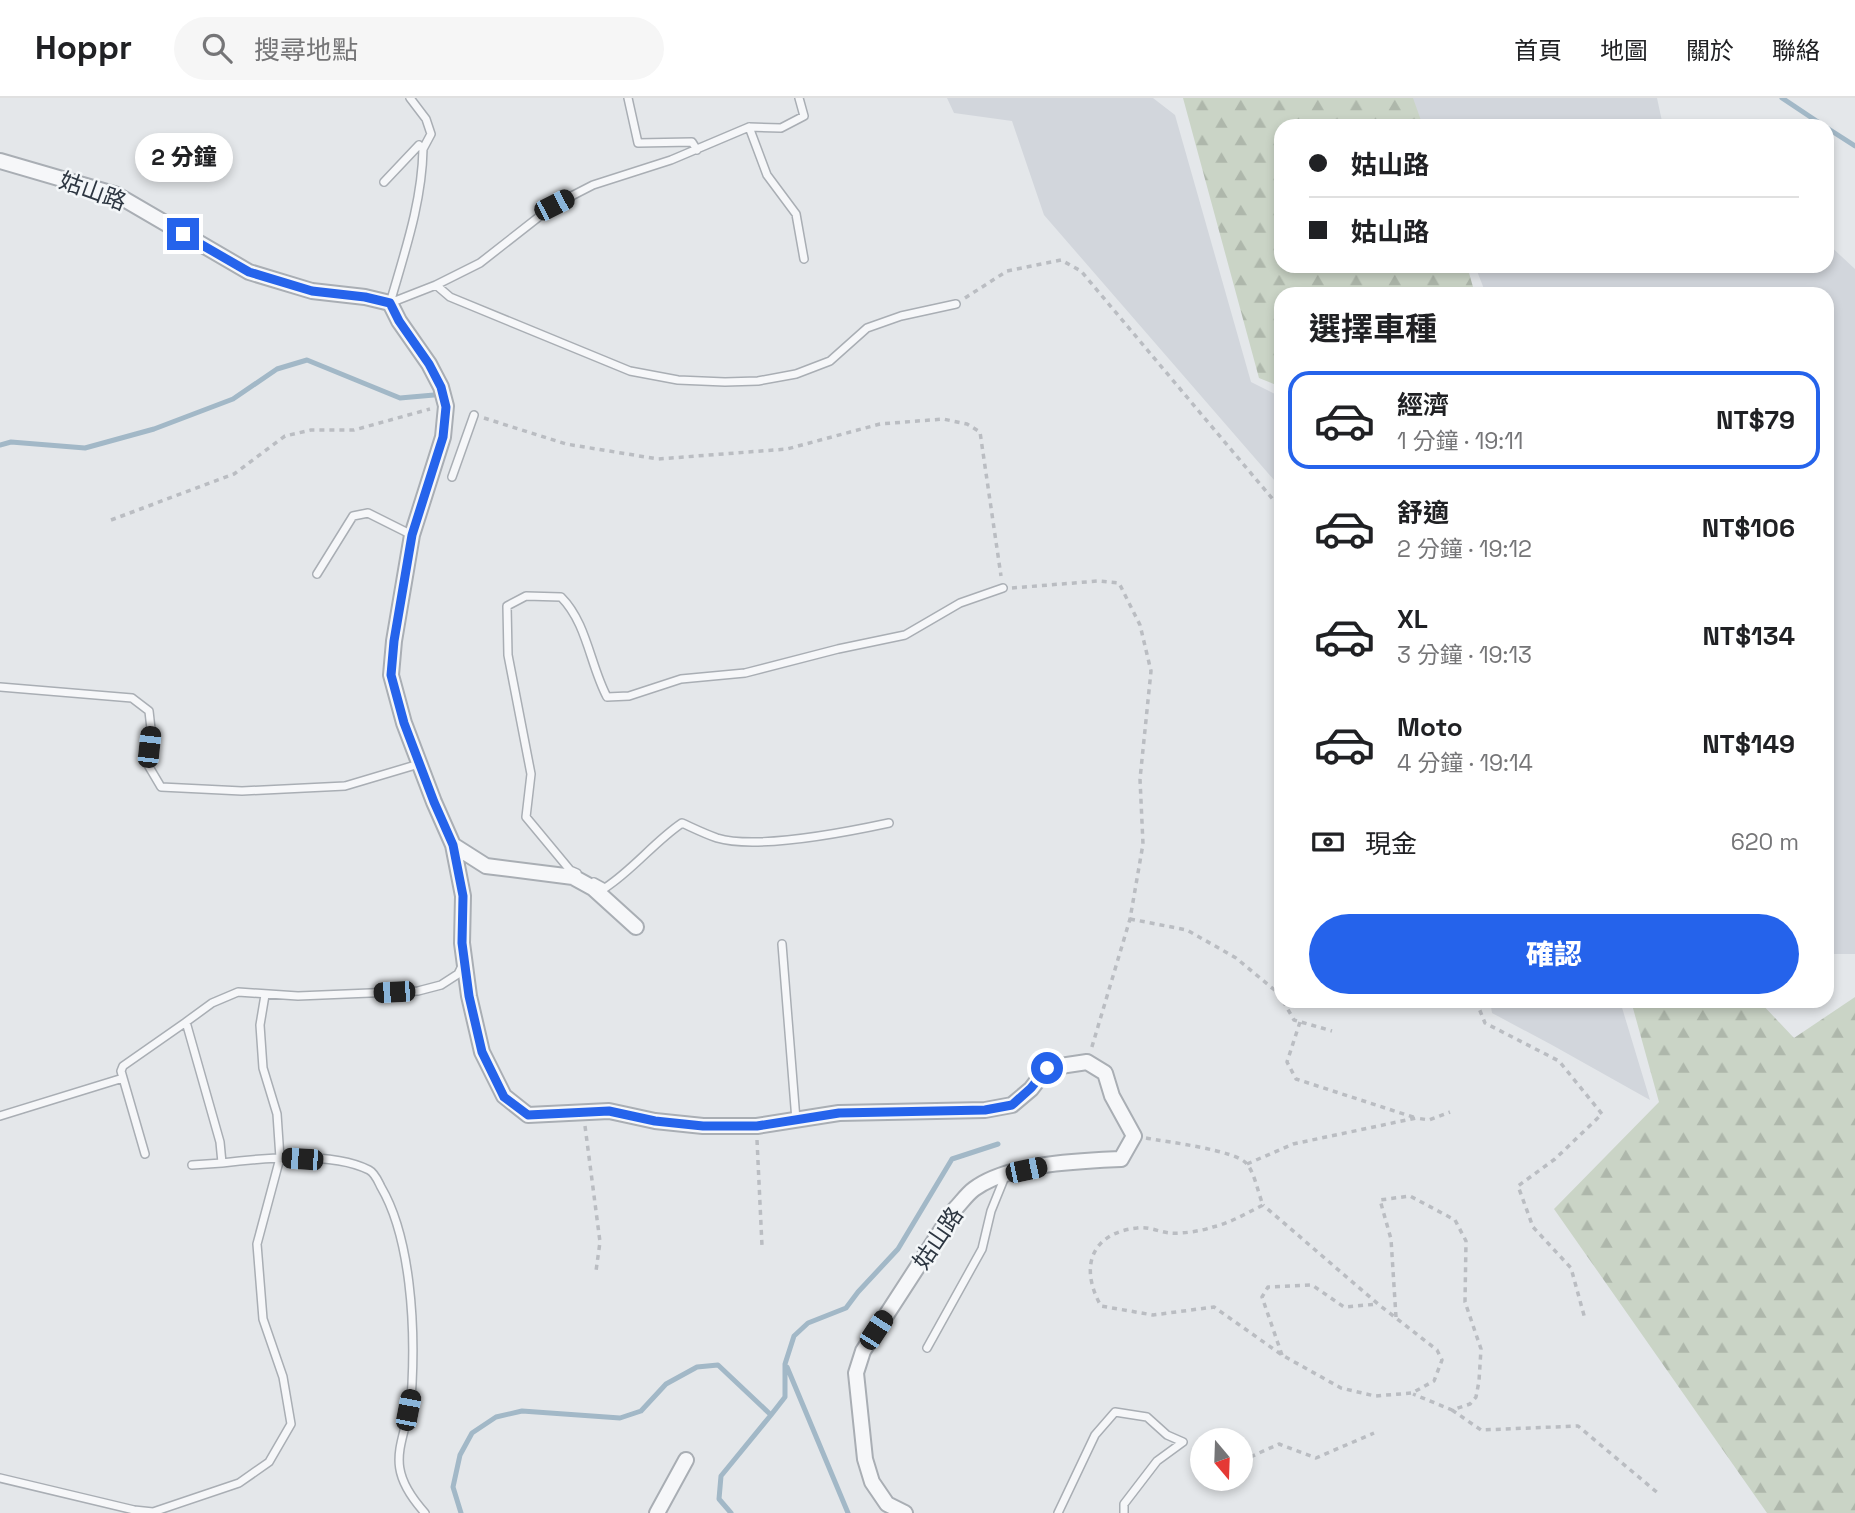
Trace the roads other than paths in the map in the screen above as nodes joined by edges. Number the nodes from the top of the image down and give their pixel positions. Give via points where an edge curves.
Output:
1 (410, 98) edge
2 (628, 98) edge
3 (799, 98) edge
4 (749, 127) junction
5 (423, 149) junction
6 (697, 150) junction
7 (0, 161) edge
8 (384, 182) dead end
9 (804, 259) dead end
10 (436, 285) junction
11 (390, 303) junction
12 (956, 304) road end
13 (474, 415) road end
14 (452, 477) dead end
15 (412, 535) junction
16 (317, 574) dead end
17 (1003, 588) road end
18 (0, 687) edge
19 (419, 764) junction
20 (890, 823) dead end
21 (453, 845) junction
22 (636, 927) dead end
23 (782, 944) dead end
24 (465, 959) junction
25 (265, 995) junction
26 (186, 1022) junction
27 (123, 1078) junction
28 (0, 1116) edge
29 (796, 1120) junction
30 (145, 1154) dead end
31 (280, 1157) junction
32 (222, 1163) junction
33 (192, 1165) dead end
34 (1006, 1174) junction
35 (927, 1348) dead end
36 (686, 1460) dead end
37 (0, 1478) edge
38 (425, 1513) edge
39 (657, 1513) edge
40 (905, 1513) edge
41 (1058, 1513) edge
42 (1124, 1513) edge

1 - 5 lane via 431,134
2 - 6 lane via 638,143 692,142
3 - 4 lane via 804,116 781,128
4 - 6 lane
4 - 9 lane via 767,175 796,214
5 - 8 lane via 419,145
5 - 11 lane via 416,212
6 - 10 lane via 593,186 554,205 480,263
7 - 11 street, 姑山路 via 117,195 249,272 312,291
10 - 11 lane
10 - 12 lane via 450,297 630,371 701,381 758,381 796,374 830,361 867,328
11 - 15 street via 441,387 446,407 443,437
13 - 14 lane
15 - 16 lane via 368,513 353,516
15 - 19 street via 391,675
17 - 20 lane via 960,603 905,635 745,673 681,679 629,696 607,697 575,611 561,597 526,596 507,606 508,655 531,774 526,817 570,870 605,888 682,823 718,838 752,842
18 - 19 lane via 132,698 149,711 148,765 161,787 242,792 345,786
19 - 21 street
21 - 22 street via 486,866 573,877 593,888
21 - 24 street via 463,896
23 - 29 lane
24 - 25 lane via 458,974 418,991
24 - 29 street via 482,1052 504,1097 528,1115 609,1111 703,1126
25 - 26 lane via 238,992
25 - 31 lane via 260,1025 263,1068 277,1114
26 - 27 lane via 123,1066
26 - 32 lane
27 - 28 lane
27 - 30 lane
29 - 34 street, 姑山路 via 839,1113 985,1110 1012,1105 1047,1068 1087,1062 1105,1073 1134,1136 1121,1159 1066,1161
31 - 32 lane
31 - 37 lane via 257,1244 264,1319 283,1377 291,1424 269,1462 239,1483 153,1512
31 - 38 lane via 347,1162 372,1172 399,1228 410,1296 412,1386 398,1458 401,1478
32 - 33 lane
34 - 35 lane via 982,1249
34 - 40 street, 姑山路 via 974,1189 955,1209 863,1350 856,1373 865,1459 872,1482 887,1504
36 - 39 street
41 - 42 lane via 1095,1435 1115,1412 1147,1417 1183,1442 1157,1461 1124,1504

